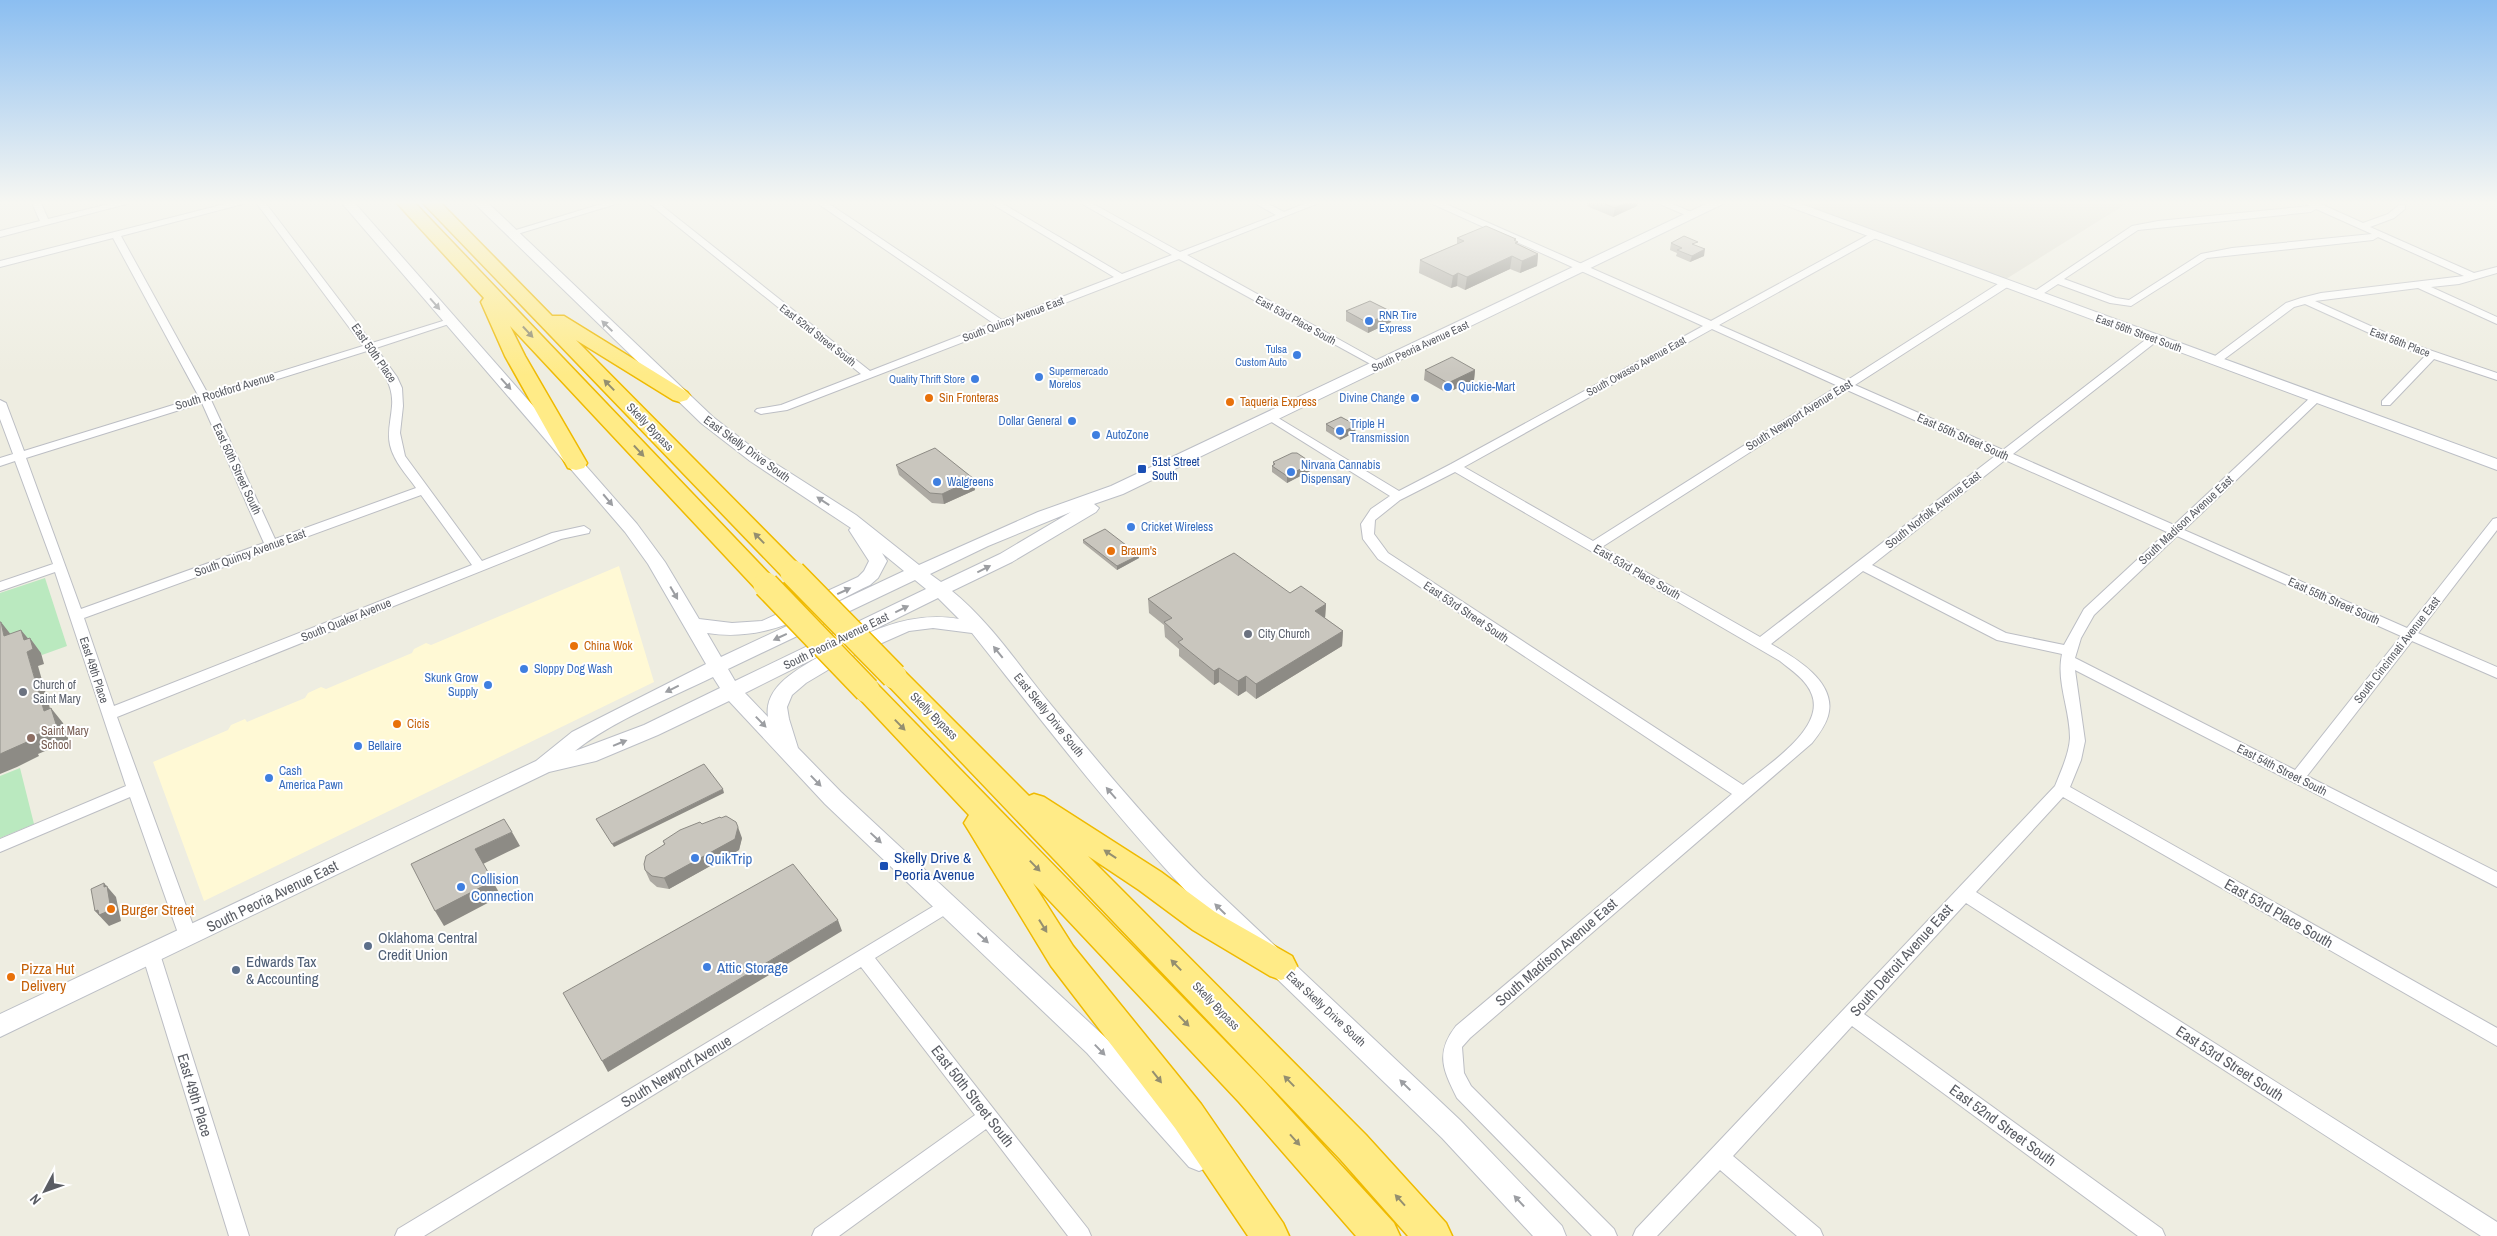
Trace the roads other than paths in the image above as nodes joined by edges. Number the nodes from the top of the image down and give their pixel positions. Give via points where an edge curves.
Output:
1 (21, 259) edge
2 (129, 259) edge
3 (303, 259) edge
4 (395, 259) edge
5 (458, 259) edge
6 (485, 259) edge
7 (538, 259) edge
8 (722, 259) edge
9 (903, 259) edge
10 (1089, 259) edge
11 (1172, 259) edge
12 (1184, 259) edge
13 (1561, 259) edge
14 (1602, 259) edge
15 (1831, 259) edge
16 (1935, 259) edge
17 (2089, 259) edge
18 (2200, 259) edge
19 (2433, 259) edge
20 (0, 264) edge
21 (1582, 268) junction
22 (2497, 270) edge
23 (2474, 277) junction
24 (1122, 278) junction
25 (2057, 280) junction
26 (482, 284) junction
27 (2005, 284) junction
28 (2068, 284) junction
29 (2419, 285) junction
30 (2040, 297) junction
31 (2305, 300) junction
32 (529, 303) junction
33 (2497, 321) edge
34 (450, 322) junction
35 (1001, 324) junction
36 (1710, 325) junction
37 (2153, 338) junction
38 (370, 346) junction
39 (2432, 355) junction
40 (2216, 362) junction
41 (1380, 365) junction
42 (869, 375) junction
43 (2497, 377) edge
44 (1846, 385) junction
45 (680, 396) junction
46 (205, 398) junction
47 (2316, 398) junction
48 (0, 403) edge
49 (2386, 403) dead end
50 (761, 411) dead end
51 (1271, 418) junction
52 (2004, 455) junction
53 (18, 456) junction
54 (0, 462) edge
55 (576, 463) junction
56 (2497, 465) edge
57 (1456, 467) junction
58 (422, 490) junction
59 (1117, 490) junction
60 (1398, 496) junction
61 (850, 518) junction
62 (2497, 522) edge
63 (584, 530) dead end
64 (2175, 531) junction
65 (272, 546) junction
66 (1593, 547) junction
67 (1862, 565) junction
68 (60, 566) junction
69 (480, 567) junction
70 (919, 572) junction
71 (0, 586) edge
72 (940, 590) junction
73 (76, 616) junction
74 (692, 624) junction
75 (978, 628) junction
76 (2409, 634) junction
77 (1761, 644) junction
78 (2068, 655) junction
79 (716, 667) junction
80 (2497, 673) edge
81 (1814, 683) joint
82 (732, 692) junction
83 (109, 714) junction
84 (790, 752) junction
85 (543, 766) junction
86 (995, 778) junction
87 (2297, 778) junction
88 (953, 780) junction
89 (135, 789) junction
90 (2061, 789) junction
91 (1743, 793) junction
92 (0, 846) edge
93 (2497, 880) edge
94 (1963, 892) junction
95 (947, 906) junction
96 (188, 936) junction
97 (151, 954) junction
98 (864, 957) junction
99 (1281, 966) junction
100 (1851, 1015) junction
101 (0, 1026) edge
102 (2497, 1038) edge
103 (989, 1116) junction
104 (1719, 1157) junction
105 (2497, 1234) edge
106 (240, 1236) edge
107 (406, 1236) edge
108 (822, 1236) edge
109 (1081, 1236) edge
110 (1268, 1236) edge
111 (1381, 1236) edge
112 (1433, 1236) edge
113 (1552, 1236) edge
114 (1607, 1236) edge
115 (1643, 1236) edge
116 (1813, 1236) edge
117 (2155, 1236) edge

1 - 20 street
2 - 46 street, East 50th Street South
3 - 38 street, East 50th Place
4 -> 34 main road
5 - 26 highway, Skelly Bypass
6 - 32 highway, Skelly Bypass
45 -> 7 main road, East Skelly Drive South
8 - 42 street, East 52nd Street South
9 - 35 street
10 - 24 street
11 - 24 street, South Quincy Avenue East
12 - 41 street, East 53rd Place South
13 - 21 street, East 55th Street South
14 - 21 main road, South Peoria Avenue East
15 - 36 street, South Owasso Avenue East
16 - 27 main road, East 56th Street South
17 - 25 street
18 - 28 street via 2138,300 2125,303
19 - 23 street
21 - 36 street, East 55th Street South
21 - 41 main road, South Peoria Avenue East
22 - 23 street
23 - 29 street
24 - 35 street, South Quincy Avenue East
25 - 28 street
25 - 30 street
26 - 55 highway via 515,356
26 -> 88 highway, Skelly Bypass, bridge
27 - 30 main road, East 56th Street South
27 - 44 street, South Newport Avenue East
28 - 30 street
29 - 31 street
29 - 33 street
30 - 37 main road, East 56th Street South
31 - 39 street, East 56th Place via 2372,332
31 - 40 street via 2280,310
32 - 45 highway
86 -> 32 highway, Skelly Bypass, bridge
34 - 38 street, South Rockford Avenue
34 -> 55 main road
35 - 42 street, South Quincy Avenue East
36 - 44 street, East 55th Street South
36 - 57 street, South Owasso Avenue East
37 - 40 main road, East 56th Street South
37 - 52 street, South Norfolk Avenue East
38 - 46 street, South Rockford Avenue
38 - 58 street, East 50th Place via 399,390 400,403 393,423 394,442 399,456
39 - 43 street, East 56th Place
39 - 49 street
40 - 47 main road, East 56th Street South
41 - 51 main road, South Peoria Avenue East
42 - 50 street, South Quincy Avenue East via 783,408
44 - 52 street, East 55th Street South
44 - 66 street, South Newport Avenue East
61 -> 45 main road, East Skelly Drive South via 728,437
46 - 53 street, South Rockford Avenue
46 - 65 street, East 50th Street South
47 - 56 main road, East 56th Street South
47 - 64 street, South Madison Avenue East
48 - 53 street, East 49th Place
51 - 59 main road, South Peoria Avenue East
51 - 60 street
52 - 64 street, East 55th Street South
52 - 67 street, South Norfolk Avenue East
53 - 54 street, South Rockford Avenue
53 - 68 street, East 49th Place
55 -> 74 main road via 648,551
57 - 60 street, South Owasso Avenue East
57 - 66 street, East 53rd Place South
58 - 65 street, South Quincy Avenue East
58 - 69 street, East 50th Place
59 - 70 main road, South Peoria Avenue East via 1021,525
72 -> 59 main road, South Peoria Avenue East via 1006,558
60 - 91 street, East 53rd Street South via 1375,512 1367,525 1369,540 1379,552
61 - 70 main road, East Skelly Drive South
74 -> 61 main road via 733,631 758,629 864,581 872,574 878,561
62 - 76 street, South Cincinnati Avenue East
63 - 69 street, South Quaker Avenue via 557,536
64 - 76 street, East 55th Street South
64 - 78 street, South Madison Avenue East via 2089,612
65 - 73 street, South Quincy Avenue East
66 - 77 street, East 53rd Place South
67 - 77 street, South Norfolk Avenue East
67 - 78 street, East 54th Street South via 2002,637
68 - 71 street
68 - 73 street, East 49th Place
69 - 83 street, South Quaker Avenue
70 - 72 main road, East Skelly Drive South
70 -> 79 main road, South Peoria Avenue East
72 - 75 main road, East Skelly Drive South
82 -> 72 main road, South Peoria Avenue East
73 - 83 street, East 49th Place
74 - 79 main road
75 - 84 main road via 932,622 904,626 801,676 783,691 777,707
99 -> 75 main road, East Skelly Drive South via 1155,843
76 - 80 street, East 55th Street South
76 - 87 street, South Cincinnati Avenue East
77 - 81 street, East 53rd Place South via 1793,664
78 - 87 street, East 54th Street South
78 - 90 street, South Detroit Avenue East via 2067,677 2077,740 2072,765
79 - 82 main road
79 -> 85 main road, South Peoria Avenue East via 579,737
81 - 91 street, South Madison Avenue East via 1821,698 1823,714 1818,727
82 -> 84 main road
85 -> 82 main road, South Peoria Avenue East via 590,756
83 - 89 street, East 49th Place
84 -> 95 main road via 833,798
85 - 96 main road, South Peoria Avenue East
99 -> 86 highway via 1204,920
112 -> 86 highway, Skelly Bypass via 1353,1147
87 - 93 street, East 54th Street South
88 -> 110 highway via 1062,956 1188,1116
88 -> 111 highway, Skelly Bypass via 1251,1091
89 - 92 street
89 - 96 street, East 49th Place
90 - 94 street, South Detroit Avenue East
90 - 102 street, East 53rd Place South
91 - 114 street, South Madison Avenue East via 1464,1032 1453,1045 1455,1074 1464,1092
94 - 100 street, South Detroit Avenue East
94 - 105 street, East 53rd Street South
95 - 98 street, South Newport Avenue
95 -> 110 main road via 1096,1045
96 - 97 main road, South Peoria Avenue East
97 - 101 main road, South Peoria Avenue East
97 - 106 street, East 49th Place
98 - 103 street, East 50th Street South
98 - 107 street, South Newport Avenue
113 -> 99 main road, East Skelly Drive South via 1450,1129
100 - 104 street, South Detroit Avenue East
100 - 117 street, East 52nd Street South
103 - 108 street
103 - 109 street, East 50th Street South
104 - 115 street, South Detroit Avenue East
104 - 116 street

